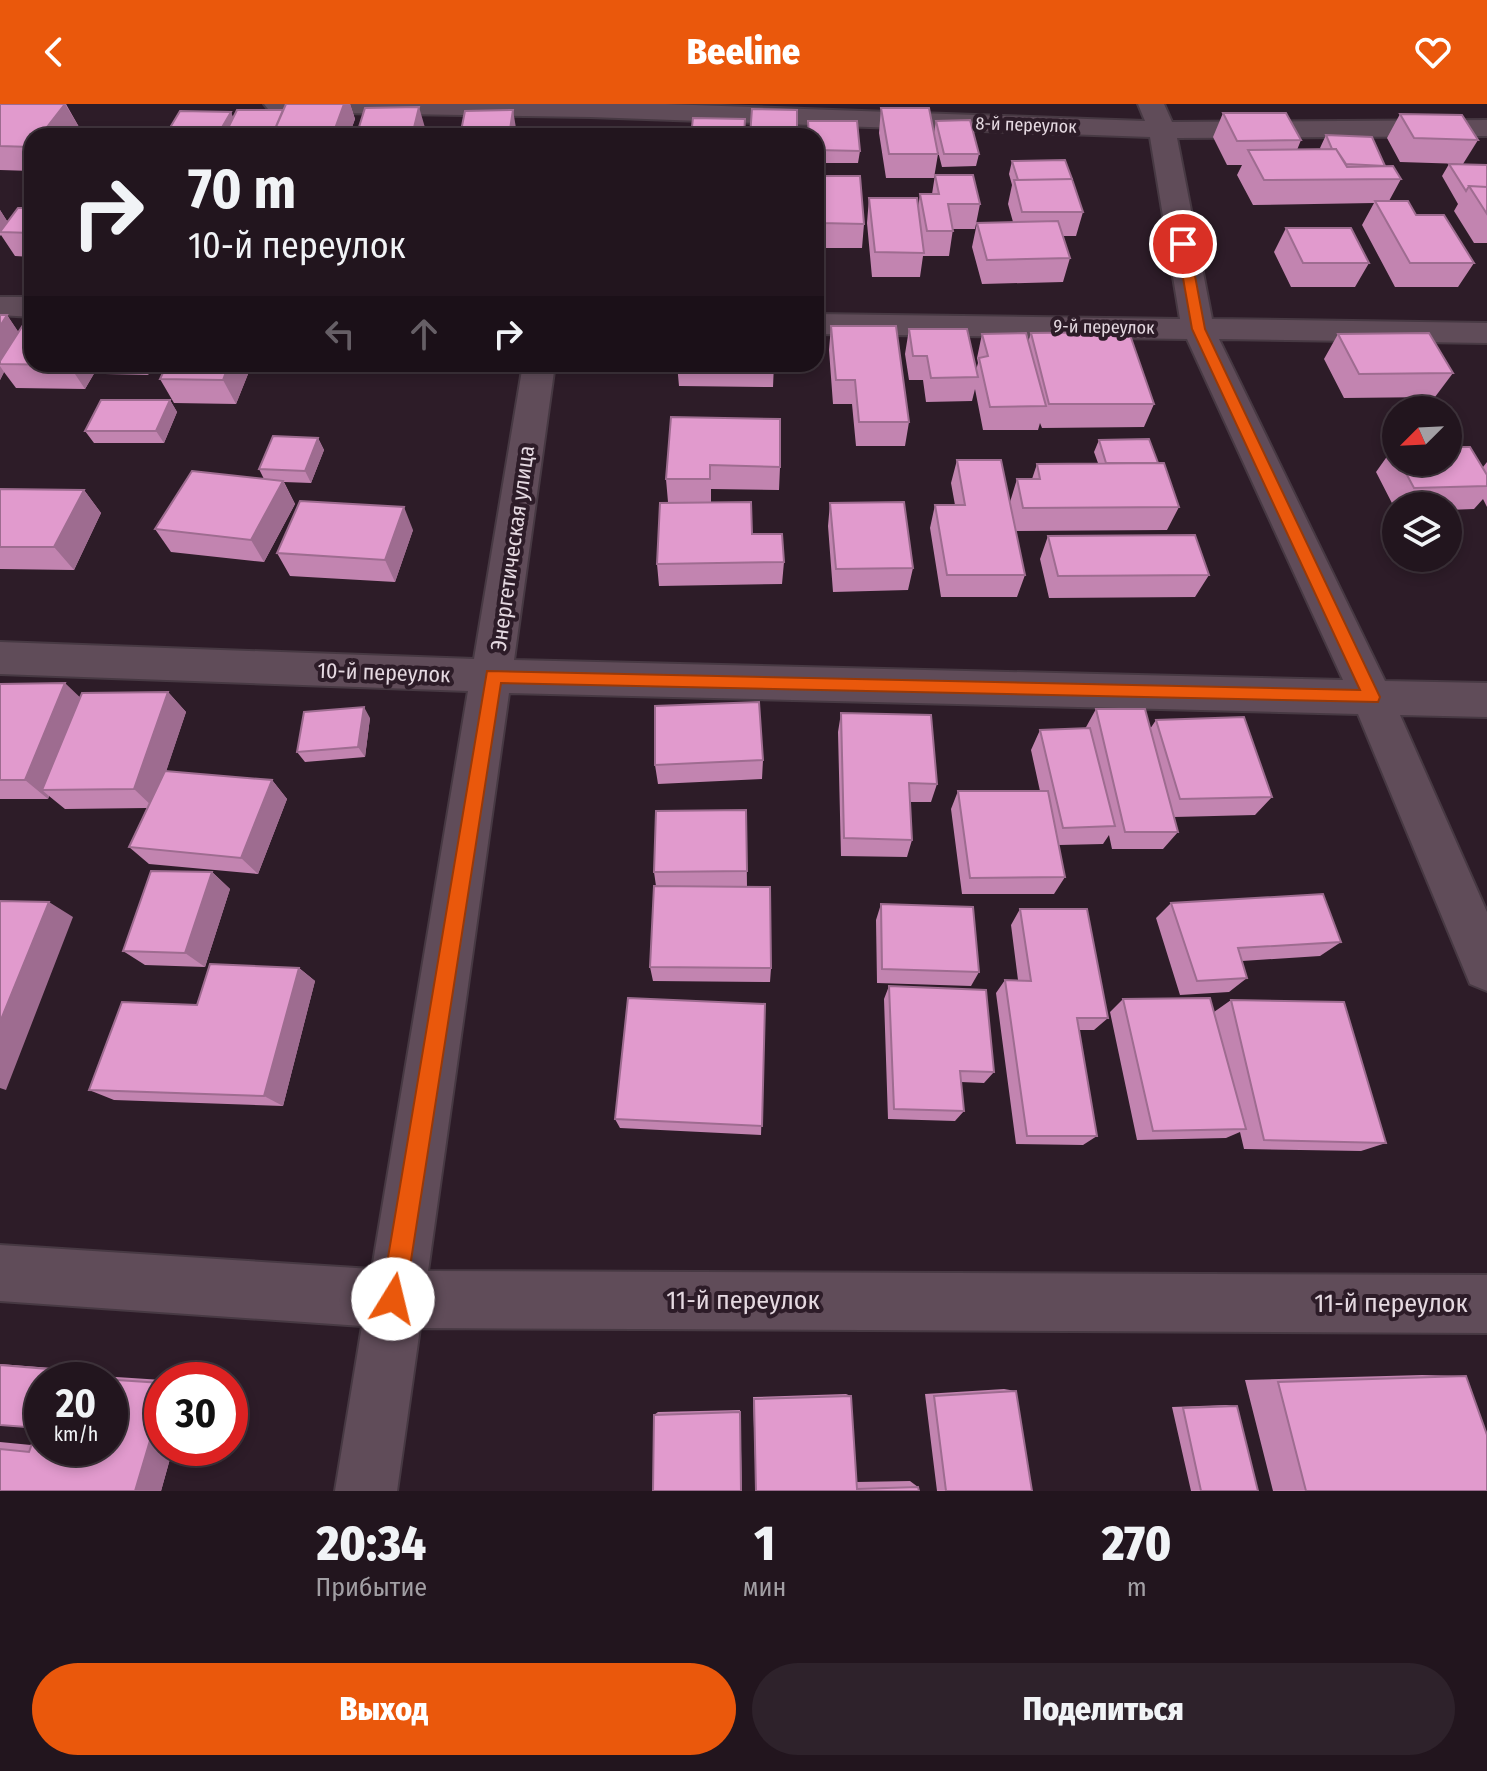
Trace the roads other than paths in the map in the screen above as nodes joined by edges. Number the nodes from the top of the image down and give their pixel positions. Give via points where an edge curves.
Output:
1 (277, 104) edge
2 (591, 106) edge
3 (1156, 117) edge
4 (586, 128) edge
5 (1487, 128) edge
6 (0, 306) edge
7 (24, 307) edge
8 (824, 324) edge
9 (1198, 329) junction
10 (1487, 333) edge
11 (538, 372) edge
12 (0, 658) edge
13 (493, 676) junction
14 (1372, 697) junction
15 (1487, 700) edge
16 (1487, 968) edge
17 (0, 1273) edge
18 (393, 1299) junction
19 (1487, 1304) edge
20 (366, 1491) edge

1 - 2 street, 8-й переулок
2 - 3 street, 8-й переулок
2 - 4 street
3 - 5 street, 8-й переулок
3 - 9 street
6 - 7 street
8 - 9 street, 9-й переулок
9 - 10 street, 9-й переулок
9 - 14 street
11 - 13 street, Энергетическая улица
12 - 13 street, 10-й переулок
13 - 14 street, 10-й переулок
13 - 18 street, Энергетическая улица
14 - 15 street, 10-й переулок
14 - 16 street
17 - 18 street, 11-й переулок
18 - 19 street, 11-й переулок
18 - 20 street, Энергетическая улица

